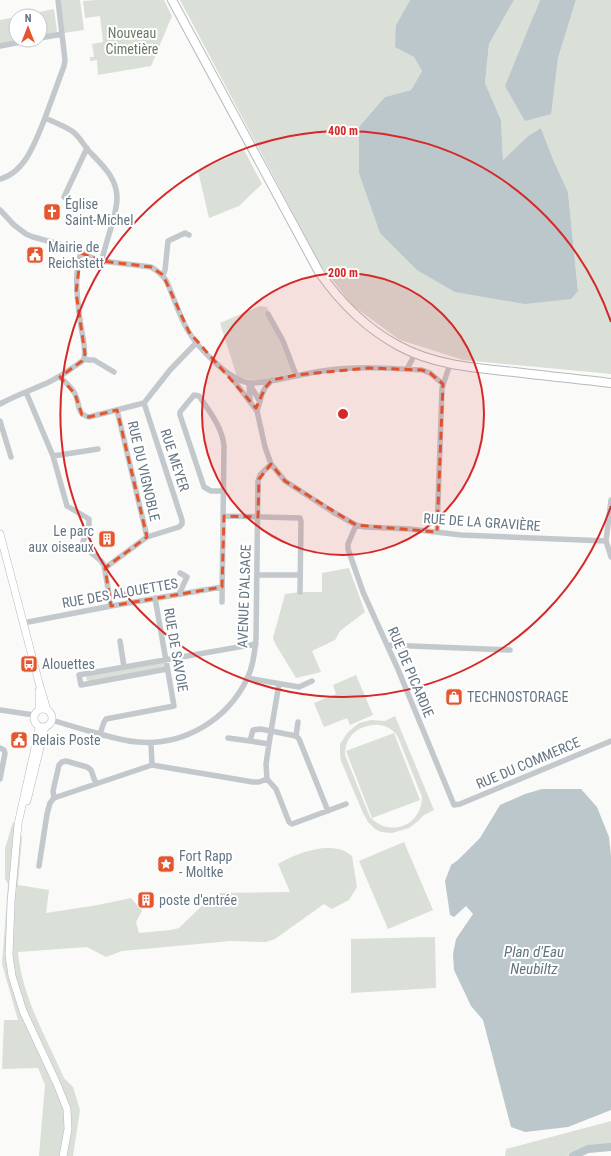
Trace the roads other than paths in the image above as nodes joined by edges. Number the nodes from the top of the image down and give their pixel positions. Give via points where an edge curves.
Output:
1 (58, 0) edge
2 (172, 0) edge
3 (62, 34) junction
4 (48, 37) edge
5 (45, 118) junction
6 (87, 148) junction
7 (0, 179) edge
8 (64, 197) dead end
9 (0, 210) edge
10 (189, 235) dead end
11 (81, 253) junction
12 (102, 261) junction
13 (163, 275) junction
14 (268, 314) dead end
15 (197, 342) junction
16 (415, 354) junction
17 (84, 358) junction
18 (450, 364) junction
19 (407, 369) junction
20 (114, 372) dead end
21 (296, 375) junction
22 (230, 376) junction
23 (60, 377) junction
24 (272, 380) junction
25 (249, 383) junction
26 (611, 383) edge
27 (443, 384) junction
28 (26, 392) junction
29 (250, 400) junction
30 (259, 400) junction
31 (144, 403) junction
32 (0, 404) edge
33 (117, 410) junction
34 (258, 411) junction
35 (0, 421) edge
36 (98, 449) dead end
37 (53, 456) junction
38 (11, 457) dead end
39 (271, 464) junction
40 (224, 491) junction
41 (611, 500) edge
42 (224, 516) junction
43 (258, 517) junction
44 (356, 525) junction
45 (437, 532) junction
46 (0, 534) edge
47 (147, 537) junction
48 (606, 541) junction
49 (82, 545) junction
50 (54, 548) dead end
51 (611, 557) edge
52 (105, 568) junction
53 (180, 573) dead end
54 (257, 575) junction
55 (300, 576) junction
56 (222, 587) junction
57 (300, 592) dead end
58 (179, 594) junction
59 (156, 598) junction
60 (222, 602) dead end
61 (111, 606) junction
62 (24, 623) junction
63 (120, 641) dead end
64 (256, 644) junction
65 (387, 645) junction
66 (510, 650) dead end
67 (166, 660) junction
68 (124, 667) junction
69 (167, 669) junction
70 (247, 678) junction
71 (312, 681) dead end
72 (39, 683) junction
73 (279, 684) junction
74 (0, 710) edge
75 (47, 710) junction
76 (37, 713) junction
77 (52, 720) junction
78 (298, 722) dead end
79 (42, 727) junction
80 (271, 731) junction
81 (100, 734) junction
82 (296, 736) junction
83 (228, 738) dead end
84 (250, 741) junction
85 (611, 742) edge
86 (151, 743) junction
87 (269, 744) junction
88 (0, 748) edge
89 (152, 765) junction
90 (0, 779) edge
91 (266, 779) junction
92 (96, 784) junction
93 (54, 798) junction
94 (346, 804) dead end
95 (454, 805) joint
96 (328, 811) junction
97 (39, 866) dead end
98 (63, 1156) edge

1 - 3 street
2 - 16 main road via 319,272 357,316 381,335
3 - 4 street
3 - 5 street via 64,66
5 - 6 street via 72,131
5 - 7 street via 22,164 14,173
6 - 8 street
6 - 12 street via 107,170 116,190 115,209
9 - 11 street via 26,234 74,248
10 - 13 street via 168,240
11 - 12 street
11 - 17 street via 76,292 85,348
12 - 13 street via 151,267
13 - 15 street via 186,327
14 - 21 street via 283,341
15 - 22 street
15 - 31 street via 170,370
16 - 18 main road
16 - 19 street
17 - 20 street via 94,360
17 - 23 street
18 - 26 main road
18 - 27 street
19 - 21 street via 324,370
19 - 27 street via 426,371
21 - 24 street
22 - 25 street
22 - 29 street
23 - 28 street
23 - 33 street via 75,394 82,415 89,417
24 - 25 street
24 - 30 street
25 - 29 street
25 - 30 street
27 - 45 street
28 - 32 street
28 - 37 street
29 - 34 street
30 - 34 street
31 - 33 street
31 - 47 street, RUE MEYER via 182,520 179,527
33 - 47 street, RUE DU VIGNOBLE
34 - 39 street via 265,448
35 - 38 street
36 - 37 street
37 - 49 street via 67,506 89,519
39 - 43 street, AVENUE D'ALSACE via 259,477
39 - 44 street, RUE DE LA GRAVIÈRE via 285,481
40 - 40 street via 222,432 199,396 194,395 180,415 204,487 211,491
40 - 42 street
41 - 48 street
42 - 43 street
42 - 56 street
43 - 54 street, AVENUE D'ALSACE
43 - 55 street via 300,518
44 - 45 street, RUE DE LA GRAVIÈRE
44 - 65 street, RUE DE PICARDIE via 348,549 363,592
45 - 48 street, RUE DE LA GRAVIÈRE
46 - 62 main road
47 - 52 street
48 - 51 street
49 - 50 street via 64,550
49 - 52 street via 101,561
52 - 61 street
53 - 58 street via 187,577
54 - 55 street
54 - 64 street, AVENUE D'ALSACE
55 - 57 street
56 - 58 street, RUE DES ALOUETTES
56 - 60 street
58 - 59 street, RUE DES ALOUETTES
59 - 61 street, RUE DES ALOUETTES
59 - 67 street, RUE DE SAVOIE
61 - 62 street, RUE DES ALOUETTES
62 - 72 main road
63 - 68 street
64 - 67 street
64 - 70 street, AVENUE D'ALSACE
65 - 66 street
65 - 95 street, RUE DE PICARDIE
67 - 68 street
67 - 69 street, RUE DE SAVOIE
68 - 69 street via 79,675 81,685
69 - 81 street, RUE DE SAVOIE via 174,706 106,720
70 - 73 street
70 - 86 street, AVENUE D'ALSACE via 233,702 202,728 169,741
71 - 73 street via 299,687
72 - 75 main road
72 - 76 main road
73 - 80 street
74 - 76 street
75 - 76 main road
75 - 77 main road via 52,714
76 - 79 main road via 34,721
77 - 79 main road via 50,725
77 - 81 street, AVENUE D'ALSACE
78 - 82 street
79 - 98 main road via 16,842 10,923 11,969 22,1011 66,1105 68,1124
80 - 82 street
80 - 84 street via 255,730
80 - 87 street
81 - 86 street, AVENUE D'ALSACE via 125,741
82 - 96 street
83 - 84 street
84 - 87 street
85 - 95 street, RUE DU COMMERCE
86 - 89 street
87 - 91 street
88 - 90 street via 4,750
89 - 91 street via 253,782
89 - 92 street
91 - 96 street via 276,789 290,823 294,824
92 - 93 street
92 - 93 street via 91,770 62,762 59,765
93 - 97 street via 46,814
94 - 96 street

